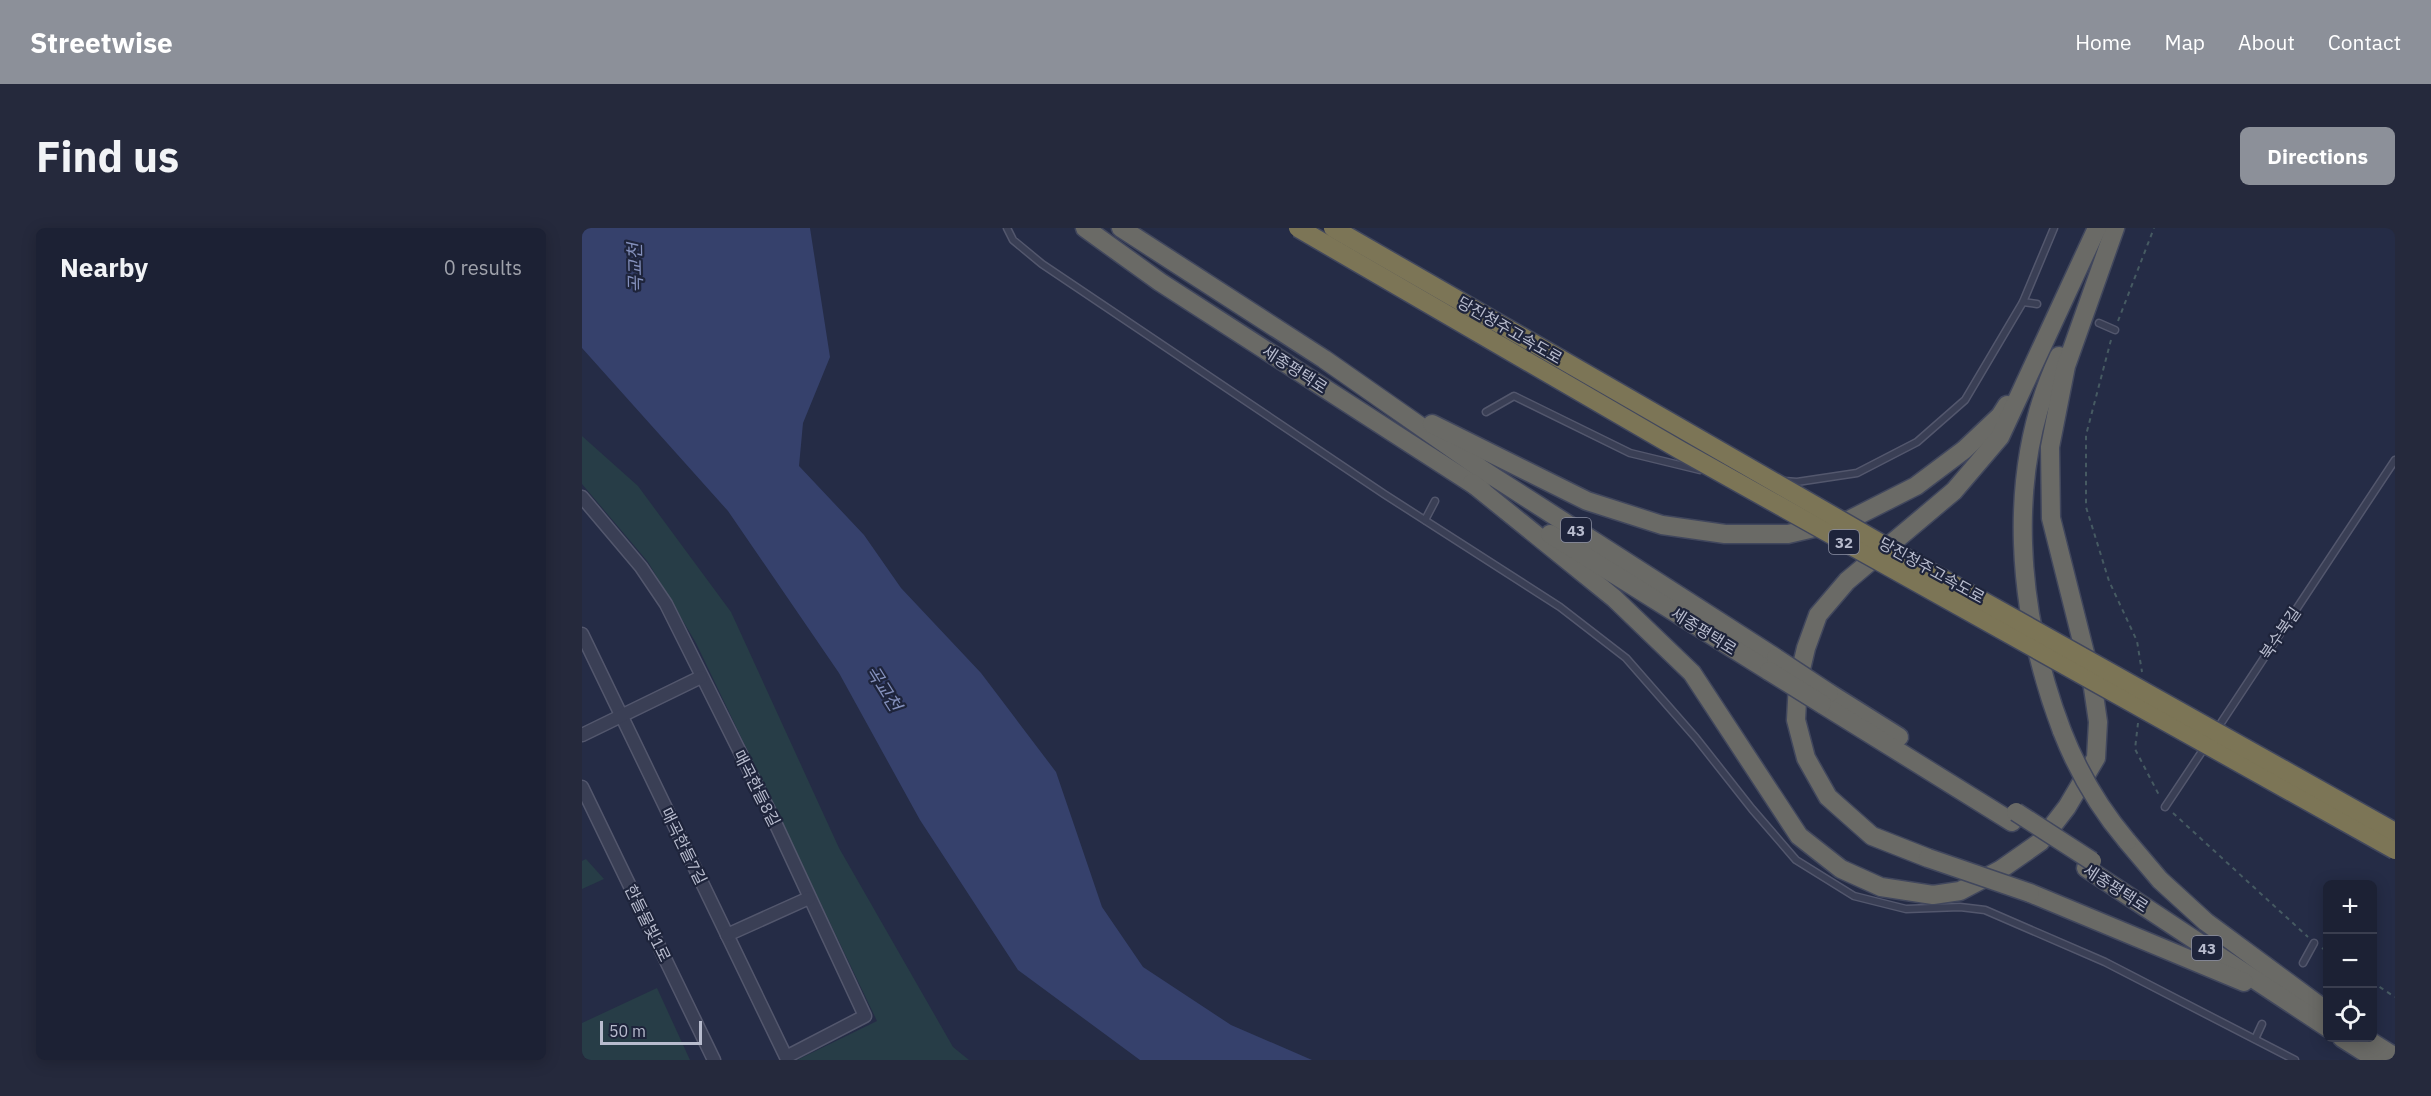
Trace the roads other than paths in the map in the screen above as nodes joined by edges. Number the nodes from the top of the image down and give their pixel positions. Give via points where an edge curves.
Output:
1 (1007, 228) edge
2 (1085, 228) edge
3 (1121, 228) edge
4 (1298, 228) edge
5 (1333, 228) edge
6 (2054, 228) edge
7 (2097, 228) edge
8 (2115, 228) edge
9 (2109, 250) junction
10 (2023, 302) junction
11 (2037, 304) dead end
12 (2099, 323) dead end
13 (2115, 330) road end
14 (2044, 345) junction
15 (1378, 397) junction
16 (1486, 412) dead end
17 (2395, 460) edge
18 (1745, 477) dead end
19 (1755, 478) dead end
20 (1472, 483) junction
21 (582, 497) edge
22 (1435, 501) dead end
23 (1425, 520) junction
24 (582, 634) edge
25 (1772, 665) junction
26 (701, 677) junction
27 (621, 715) junction
28 (582, 735) edge
29 (582, 787) edge
30 (2165, 807) road end
31 (2395, 832) edge
32 (2395, 850) edge
33 (2089, 865) junction
34 (809, 898) junction
35 (728, 935) junction
36 (2314, 943) road end
37 (2303, 963) dead end
38 (2283, 998) junction
39 (2323, 1009) edge
40 (2323, 1010) edge
41 (2262, 1024) dead end
42 (2323, 1025) edge
43 (2255, 1039) junction
44 (2348, 1042) edge
45 (2371, 1042) edge
46 (786, 1057) joint
47 (2395, 1057) edge
48 (714, 1060) edge
49 (2295, 1060) edge
50 (2377, 1060) edge

1 - 23 lane via 1014,240 1042,264
2 - 20 highway, 세종평택로 / 43 via 1160,282
3 - 15 highway, 세종평택로 / 43
4 - 32 highway, 당진청주고속도로 / 32, bridge via 1670,444
5 - 31 highway, 당진청주고속도로 / 32, bridge via 1908,559
6 - 10 lane
7 - 14 highway
8 - 9 highway
9 - 20 highway via 2066,366 2050,447 2051,518 2092,681 2098,722 2096,758 2067,807 2040,842 1960,891 1933,895 1881,887 1841,869 1799,836 1692,673 1614,598
9 - 39 highway, bridge via 2055,364 2034,431 2022,561 2034,644 2074,760 2104,813 2160,880 2206,922
10 - 11 lane
10 - 19 lane via 1965,400 1917,442 1857,473 1797,482
12 - 13 lane
14 - 15 highway via 2000,416 1965,450 1916,486 1850,520 1788,534 1725,534 1662,525 1587,501
14 - 38 highway, bridge via 2000,437 1954,491 1846,581 1818,615 1798,682 1796,720 1806,758 1828,797 1872,836 2030,893
15 - 25 highway, 세종평택로 / 43
16 - 18 lane via 1514,396 1630,453 1724,476
17 - 30 lane, 북수북길
20 - 25 highway, 세종평택로 / 43
21 - 26 street, 매곡한들8길 via 627,548 666,604
22 - 23 lane
23 - 43 lane via 1560,607 1626,658 1796,860 1854,896 1906,909 1985,910 2106,962
24 - 27 street, 매곡한들7길
25 - 33 highway, 세종평택로 / 43, bridge
26 - 27 street
26 - 34 street, 매곡한들8길
27 - 28 street
27 - 35 street, 매곡한들7길
29 - 48 street, 한들물빛1로
33 - 38 highway, 세종평택로 / 43
33 - 40 highway, 세종평택로 / 43
34 - 35 street
34 - 46 street, 매곡한들8길 via 865,1016
35 - 46 street, 매곡한들7길
36 - 37 lane
38 - 42 highway, 세종평택로 / 43
41 - 43 lane
43 - 49 lane
44 - 50 highway
45 - 47 highway

